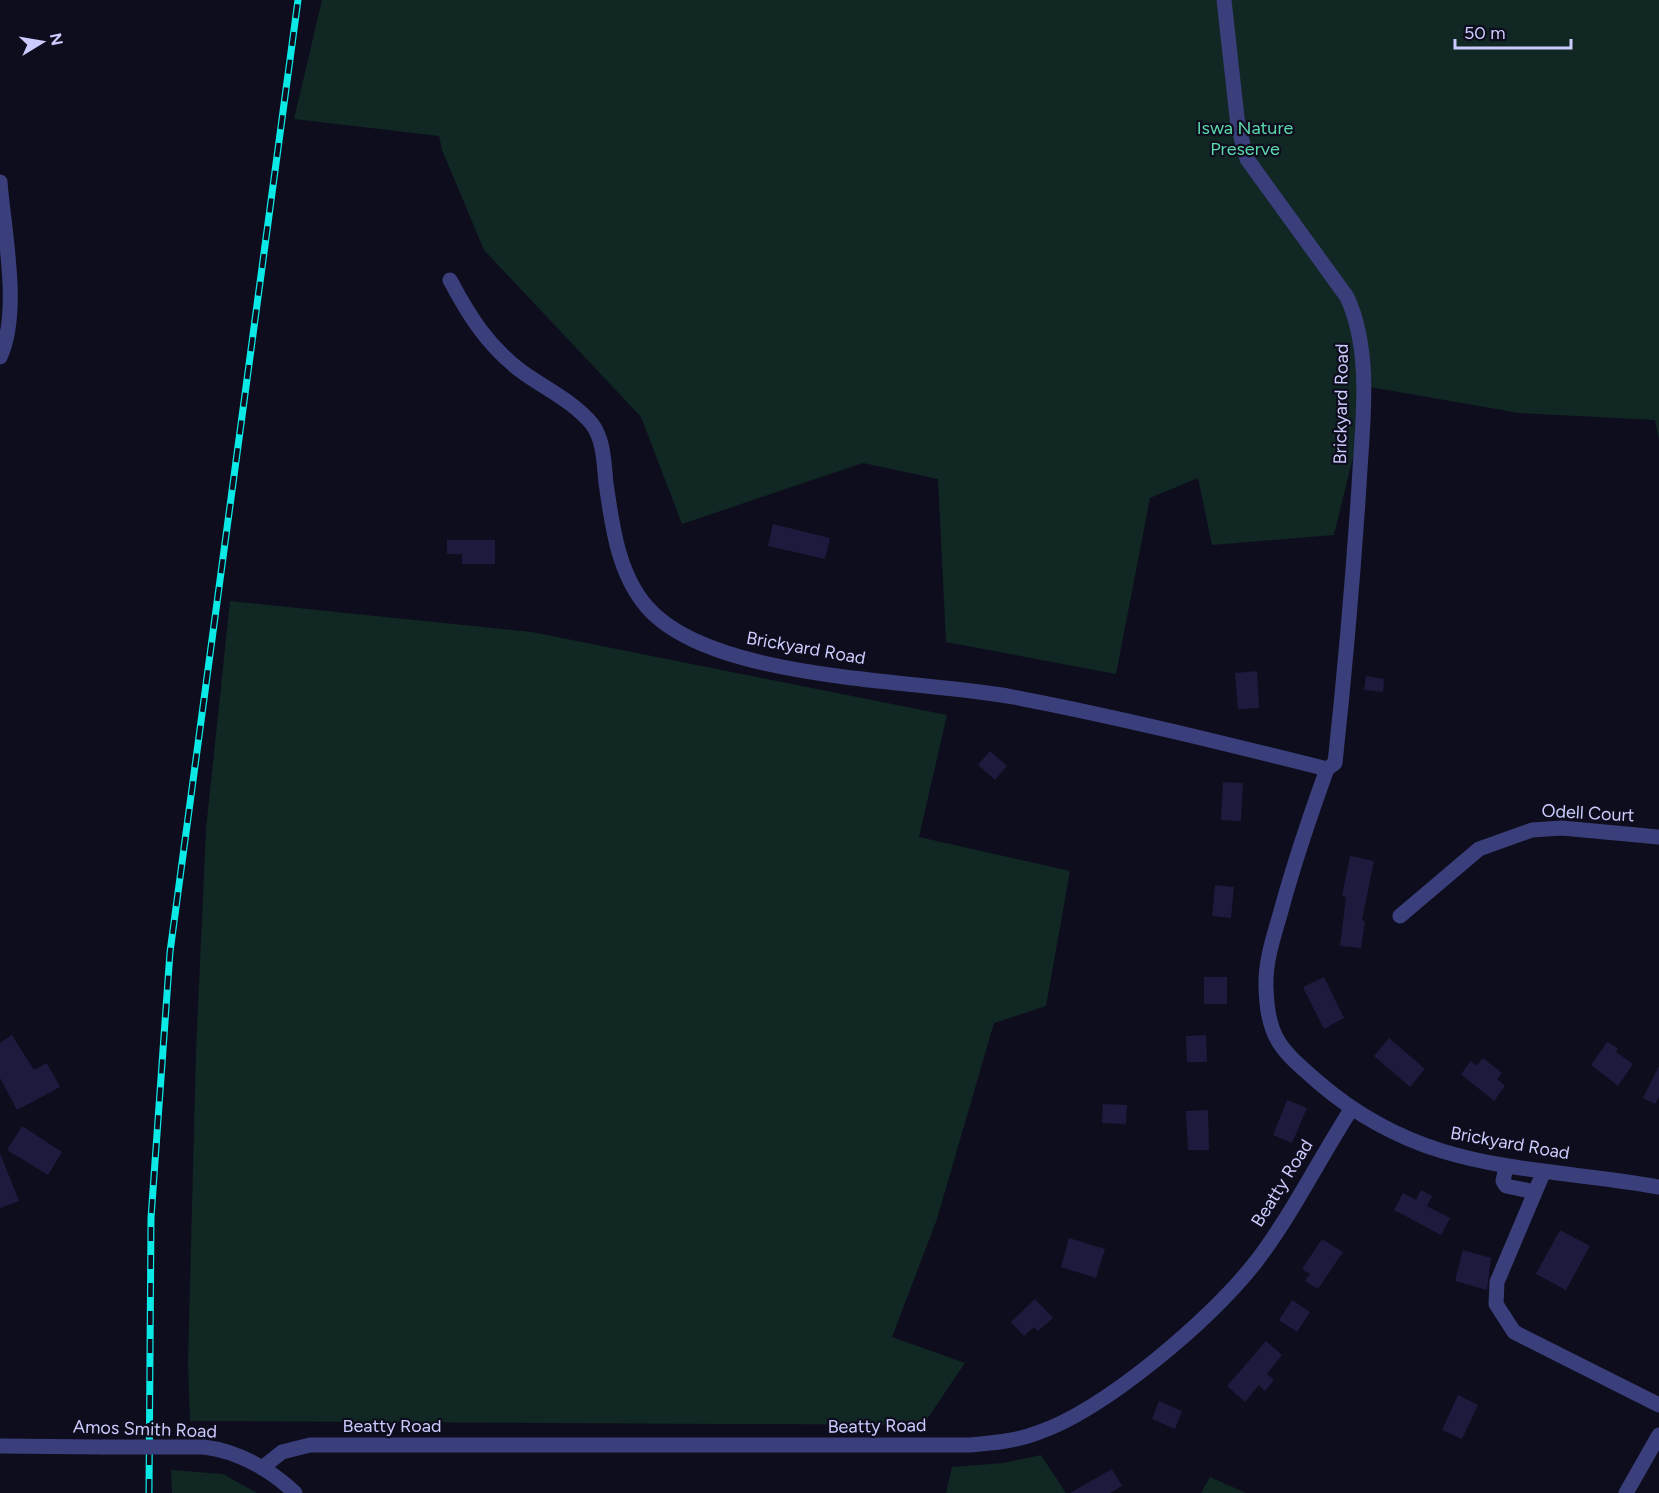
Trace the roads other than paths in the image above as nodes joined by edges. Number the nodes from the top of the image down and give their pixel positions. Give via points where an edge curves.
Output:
1 (1224, 0) edge
2 (0, 182) edge
3 (450, 280) dead end
4 (0, 357) edge
5 (1327, 769) junction
6 (1659, 837) edge
7 (1400, 916) dead end
8 (1352, 1108) junction
9 (1506, 1167) junction
10 (1544, 1171) junction
11 (1659, 1186) edge
12 (1535, 1192) junction
13 (1659, 1405) edge
14 (1659, 1435) edge
15 (0, 1440) edge
16 (17, 1445) junction
17 (0, 1446) edge
18 (262, 1468) junction
19 (295, 1493) edge
20 (1626, 1493) edge

1 - 5 street, Brickyard Road via 1238,126 1247,159 1337,281 1357,318 1361,336 1354,574 1335,763
2 - 4 street via 12,319
3 - 5 street, Brickyard Road via 467,312 496,349 593,425 601,443 614,535 633,587 649,610 675,630 730,654 776,666 1009,696
5 - 8 street, Brickyard Road via 1272,940 1266,989 1268,1014 1278,1045
6 - 7 street, Odell Court via 1562,828 1532,830 1479,849
8 - 9 street, Brickyard Road via 1382,1128 1430,1148
8 - 18 street, Beatty Road via 1281,1225 1234,1287 1172,1345 1118,1388 1066,1421 1037,1434 994,1443 936,1445 310,1445 282,1452
9 - 10 street, Brickyard Road
9 - 12 street via 1506,1186
10 - 11 street, Brickyard Road
10 - 12 street
12 - 13 street via 1497,1282 1496,1304 1503,1317 1514,1332
14 - 20 street
15 - 16 street, Amos Smith Road
16 - 17 street, Amos Smith Road
16 - 18 street, Amos Smith Road, bridge via 204,1447 234,1454
18 - 19 street, Amos Smith Road

